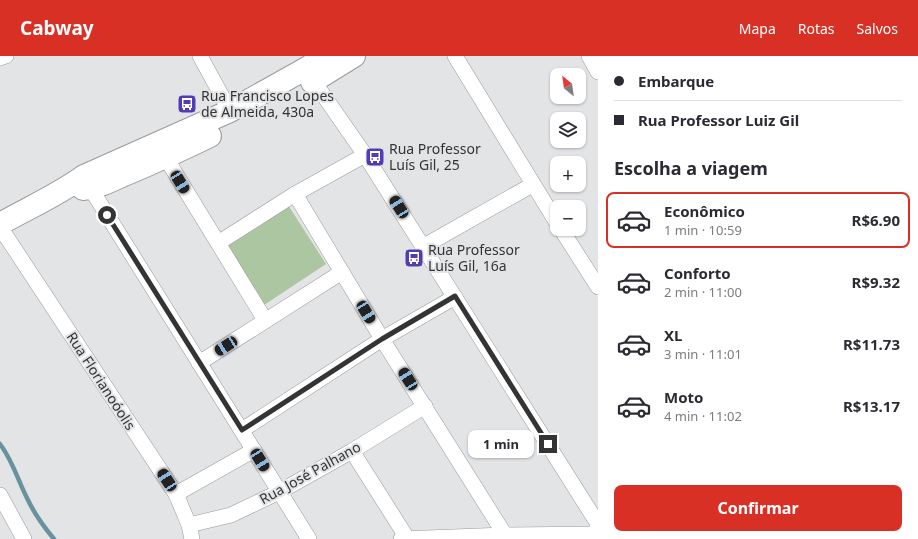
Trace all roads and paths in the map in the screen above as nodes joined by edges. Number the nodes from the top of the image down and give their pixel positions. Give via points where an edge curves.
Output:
1 (6, 56) edge
2 (200, 56) edge
3 (326, 56) edge
4 (354, 56) edge
5 (455, 56) edge
6 (588, 56) edge
7 (0, 58) edge
8 (598, 72) edge
9 (310, 75) junction
10 (230, 111) junction
11 (366, 155) junction
12 (166, 158) junction
13 (87, 182) junction
14 (532, 185) junction
15 (295, 194) junction
16 (550, 213) edge
17 (0, 224) edge
18 (0, 227) edge
19 (565, 236) edge
20 (218, 243) junction
21 (424, 246) junction
22 (342, 272) junction
23 (598, 287) edge
24 (455, 296) junction
25 (265, 320) junction
26 (382, 339) junction
27 (199, 363) junction
28 (425, 406) junction
29 (242, 430) junction
30 (254, 450) junction
31 (352, 450) junction
32 (279, 492) junction
33 (176, 494) junction
34 (0, 495) edge
35 (190, 532) edge
36 (597, 532) edge
37 (505, 535) junction
38 (24, 539) edge
39 (309, 539) edge
40 (404, 539) edge

1 - 7 street
2 - 10 street
3 - 9 main road
4 - 9 main road
5 - 14 street
6 - 8 street
9 - 10 main road
9 - 11 street
9 - 12 main road via 239,122
10 - 13 main road
11 - 15 street
11 - 21 street
12 - 13 main road
12 - 20 street
13 - 17 main road via 26,209
13 - 27 street
14 - 16 street
14 - 21 street
15 - 20 street
15 - 22 street
18 - 33 street, Rua Florianoóolis
19 - 23 street
20 - 25 street
21 - 24 street
22 - 25 street
22 - 26 street
24 - 26 street
24 - 36 street
25 - 27 street
26 - 28 street
26 - 29 street
27 - 29 street
28 - 31 street, Rua José Palhano
28 - 37 street
29 - 30 street
30 - 32 street
30 - 33 street
31 - 32 street, Rua José Palhano
31 - 40 street
32 - 35 street, Rua José Palhano via 231,516
32 - 39 street
33 - 35 street, Rua Florianoóolis
34 - 38 street
36 - 37 street
37 - 40 street

